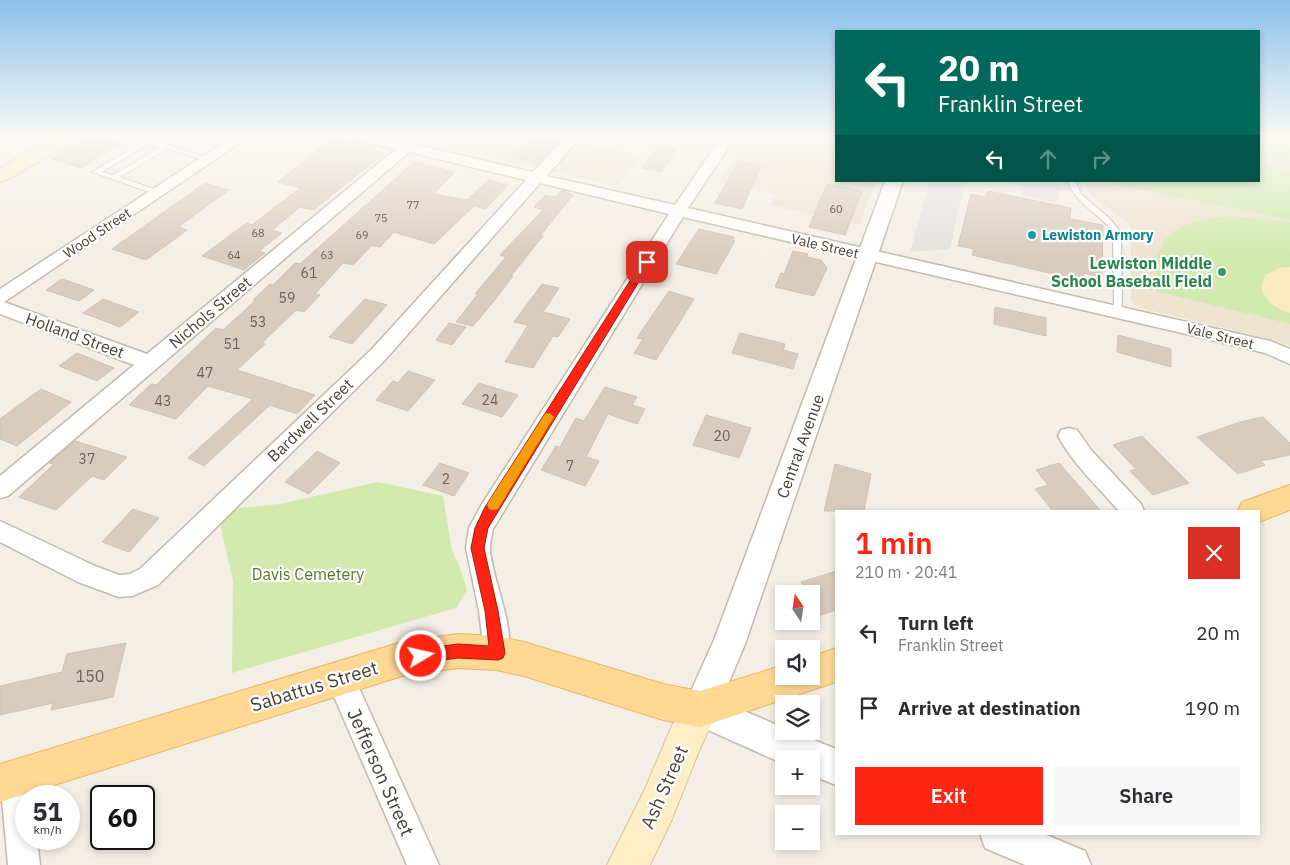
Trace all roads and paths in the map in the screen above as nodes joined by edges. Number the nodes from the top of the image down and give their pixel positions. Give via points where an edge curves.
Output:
1 (109, 176) edge
2 (117, 176) edge
3 (182, 176) edge
4 (372, 176) edge
5 (702, 176) edge
6 (536, 177) joint
7 (114, 178) junction
8 (894, 182) edge
9 (1071, 182) edge
10 (158, 192) junction
11 (678, 212) junction
12 (868, 256) junction
13 (0, 297) edge
14 (0, 307) edge
15 (1118, 313) junction
16 (1290, 358) edge
17 (150, 363) junction
18 (1069, 436) dead end
19 (0, 489) edge
20 (1290, 497) edge
21 (1131, 510) edge
22 (1256, 510) edge
23 (0, 531) edge
24 (498, 653) junction
25 (835, 665) edge
26 (820, 671) edge
27 (340, 678) junction
28 (776, 685) edge
29 (700, 709) junction
30 (835, 767) edge
31 (8, 781) edge
32 (1001, 835) edge
33 (24, 865) edge
34 (423, 865) edge
35 (628, 865) edge
36 (1071, 865) edge

1 - 7 lane
2 - 7 lane
3 - 10 street, Wood Street
4 - 17 street, Nichols Street
5 - 11 street
6 - 11 street, Vale Street
6 - 23 street, Bardwell Street via 378,355 149,577 132,585 119,586 87,574
7 - 10 lane
8 - 12 street, Central Avenue
9 - 15 lane via 1073,190 1112,223 1117,232
10 - 13 street, Wood Street
11 - 12 street, Vale Street
11 - 24 street via 482,528 478,548
12 - 15 street, Vale Street
12 - 29 street, Central Avenue via 729,644
14 - 17 street, Holland Street
15 - 16 street, Vale Street via 1270,348
17 - 19 street, Nichols Street
18 - 21 street
20 - 22 main road
24 - 27 main road, Sabattus Street via 458,651 402,659
24 - 29 main road, Sabattus Street via 663,702
25 - 26 main road
27 - 31 main road, Sabattus Street
27 - 34 street, Jefferson Street
28 - 29 main road, Sabattus Street
29 - 30 street
29 - 35 main road, Ash Street
31 - 33 street
32 - 36 street

